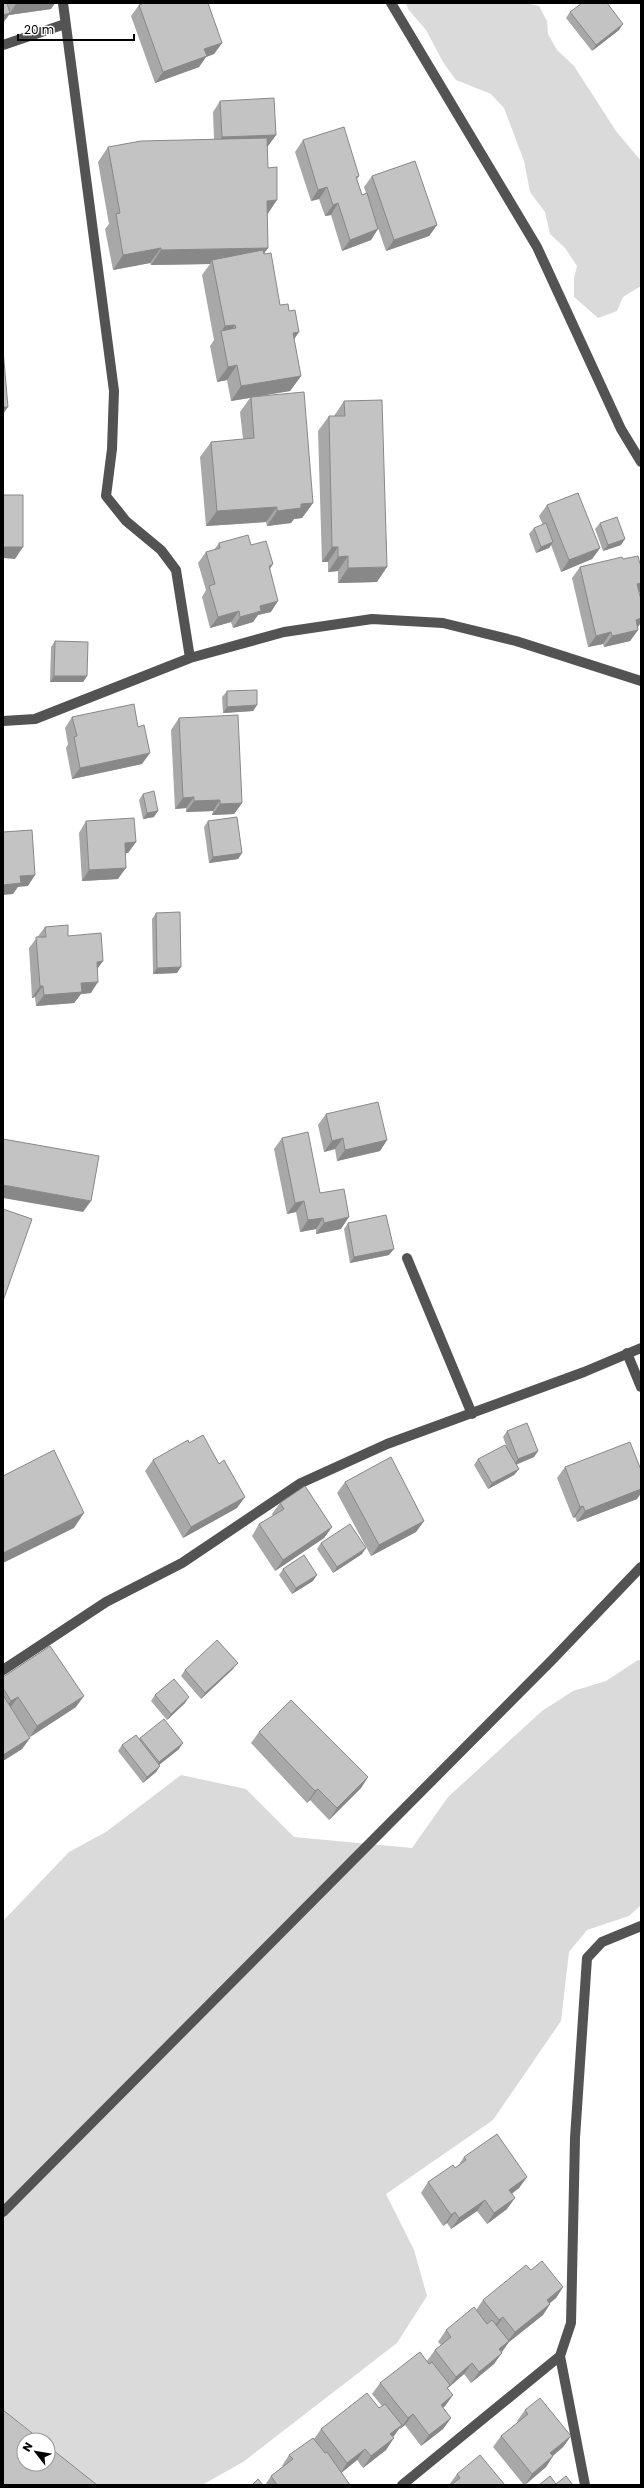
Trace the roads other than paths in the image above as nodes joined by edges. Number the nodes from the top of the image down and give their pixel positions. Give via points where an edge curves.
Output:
1 (63, 3) edge
2 (391, 3) edge
3 (65, 24) junction
4 (3, 45) edge
5 (641, 462) edge
6 (190, 658) junction
7 (641, 681) edge
8 (3, 721) edge
9 (407, 1258) dead end
10 (641, 1348) edge
11 (627, 1353) junction
12 (641, 1387) edge
13 (472, 1414) junction
14 (641, 1567) edge
15 (3, 1670) edge
16 (641, 1926) edge
17 (3, 2212) edge
18 (560, 2356) junction
19 (402, 2485) edge
20 (585, 2485) edge

1 - 3 street
2 - 5 street via 537,247 621,429
3 - 4 street
3 - 6 street via 114,391 112,449 106,496 126,521 161,550 176,570
6 - 7 street via 284,632 372,619 450,625 516,641
6 - 8 street via 35,719
9 - 13 street
10 - 11 street
11 - 12 street
11 - 13 street
13 - 15 street via 387,1444 300,1483 182,1563 106,1602
14 - 17 street via 552,1660
16 - 18 street via 602,1942 587,1958 575,2138 571,2323
18 - 19 street
18 - 20 street

